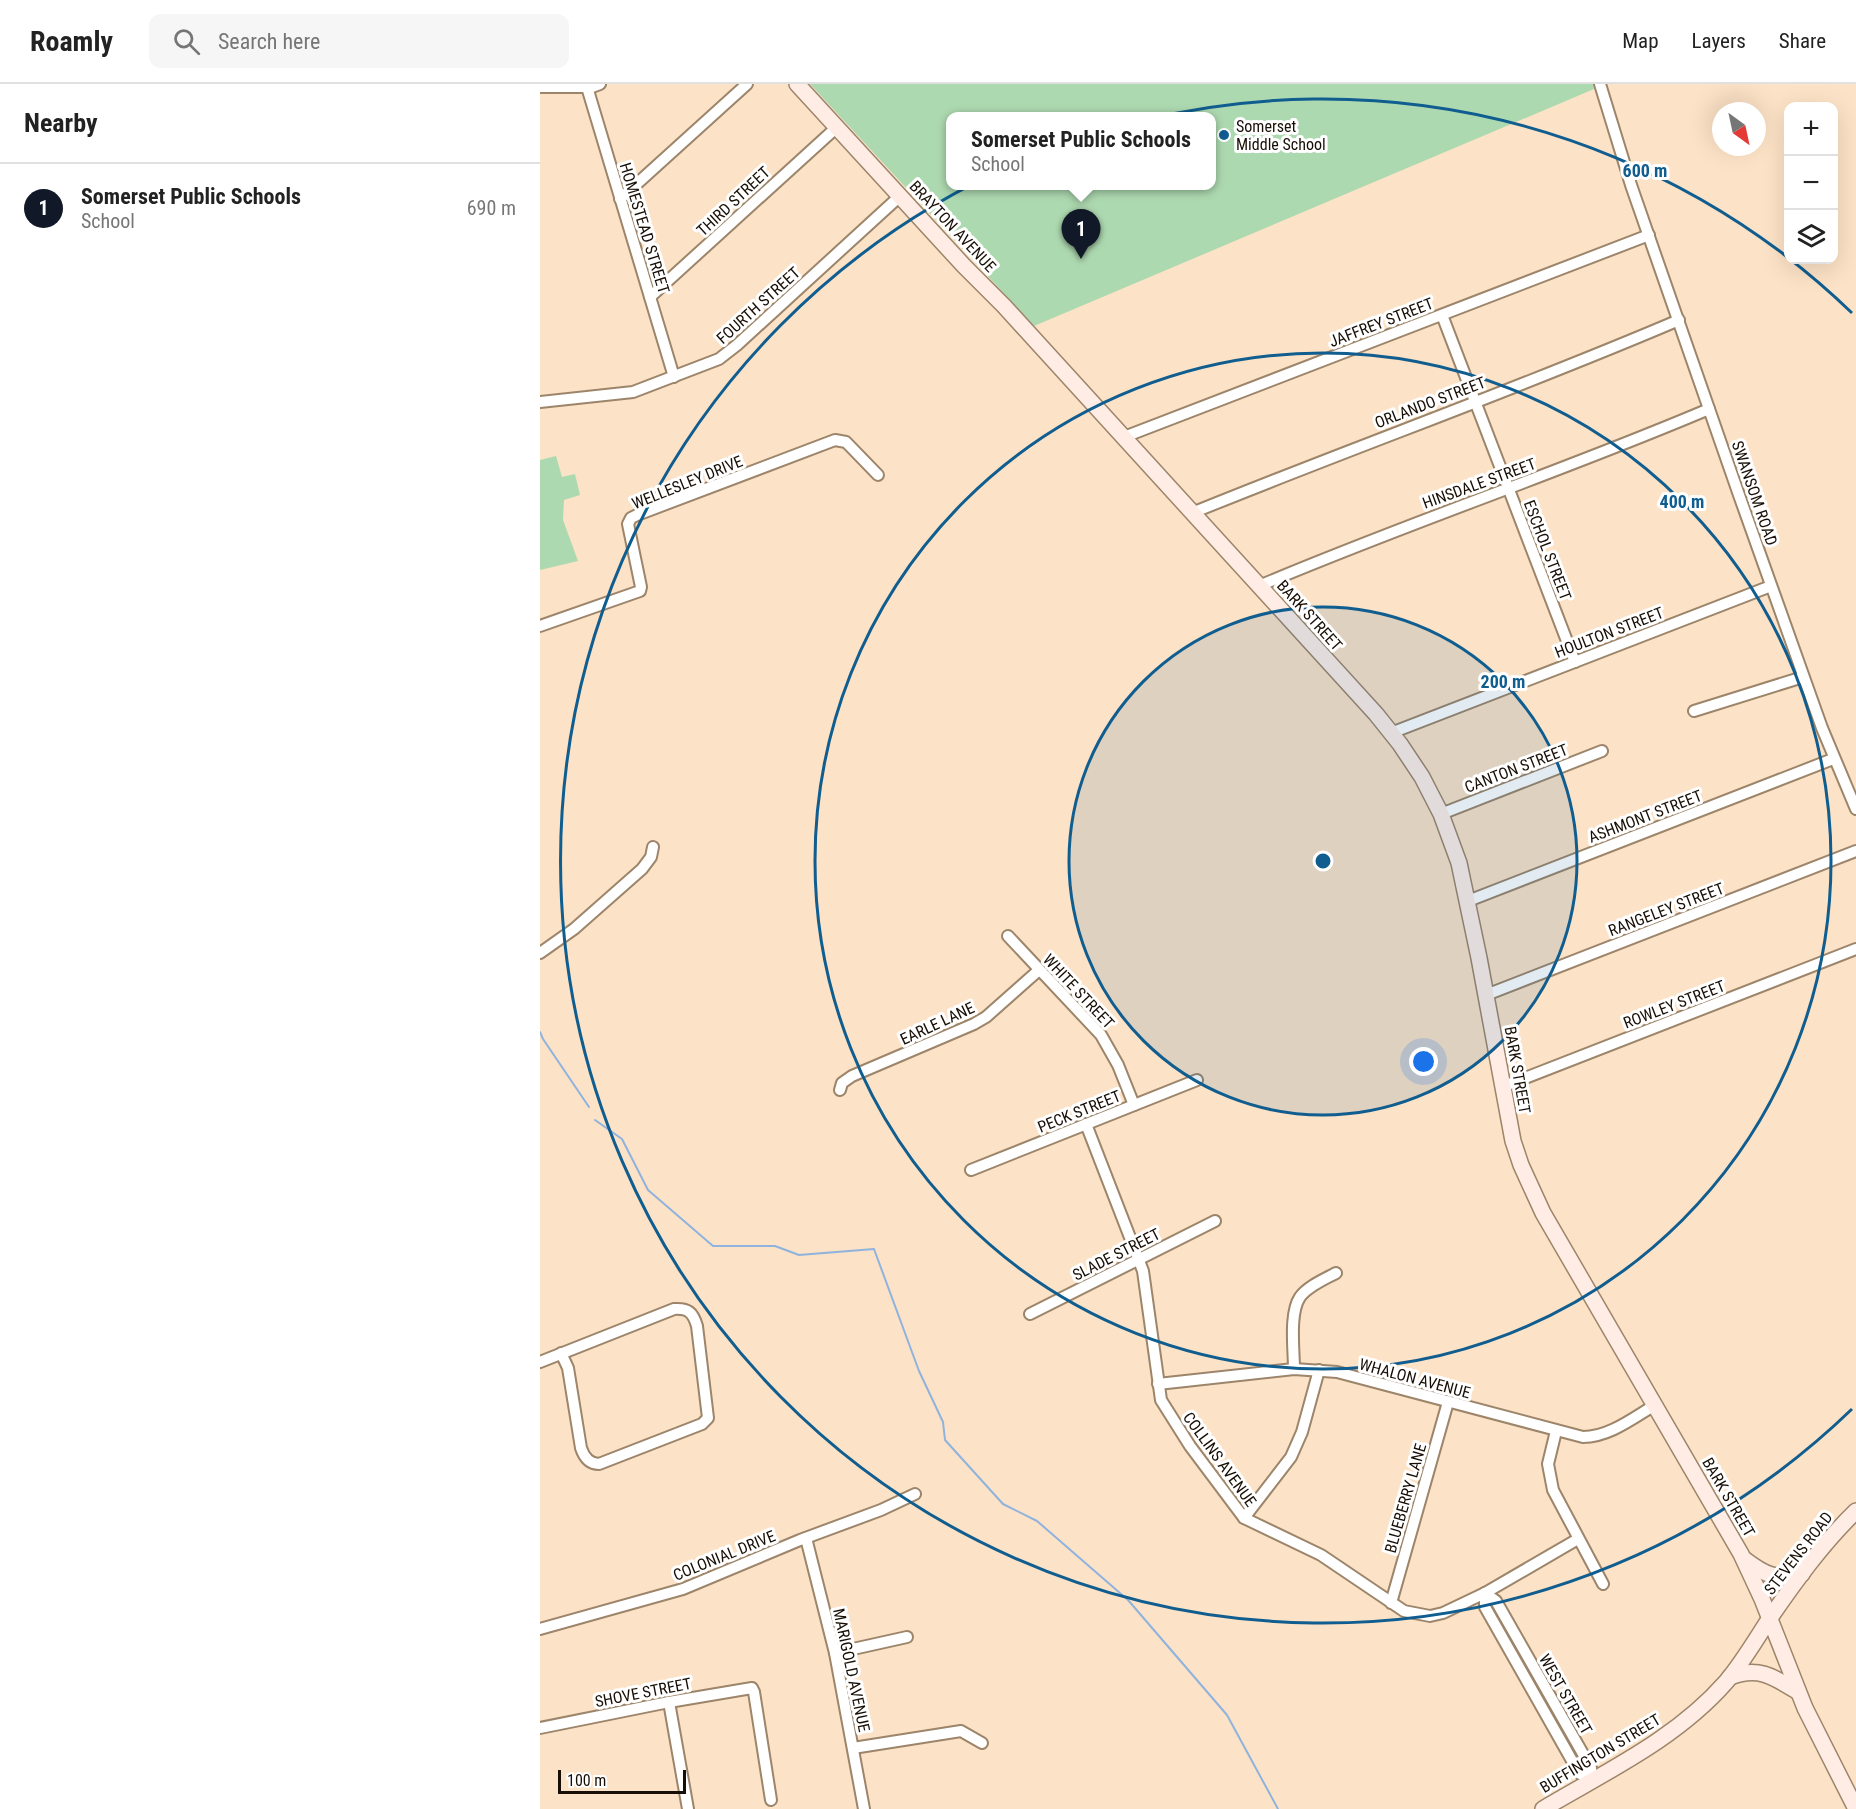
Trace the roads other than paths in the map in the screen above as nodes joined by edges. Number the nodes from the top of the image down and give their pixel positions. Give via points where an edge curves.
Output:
1 (600, 84) edge
2 (747, 84) edge
3 (797, 84) edge
4 (1600, 84) edge
5 (540, 87) edge
6 (587, 87) junction
7 (837, 127) junction
8 (900, 196) junction
9 (620, 199) junction
10 (1649, 235) junction
11 (650, 297) junction
12 (1442, 315) junction
13 (1679, 320) junction
14 (674, 377) junction
15 (1083, 393) joint
16 (1475, 401) junction
17 (540, 402) edge
18 (1709, 409) junction
19 (1124, 437) junction
20 (878, 475) dead end
21 (1508, 489) junction
22 (1192, 513) junction
23 (1259, 586) junction
24 (1771, 586) junction
25 (540, 626) edge
26 (1575, 662) junction
27 (1803, 677) junction
28 (1694, 711) dead end
29 (1391, 733) junction
30 (1602, 751) dead end
31 (1833, 759) junction
32 (1856, 808) edge
33 (1441, 813) junction
34 (653, 848) dead end
35 (1856, 851) edge
36 (1468, 901) junction
37 (1008, 936) dead end
38 (1856, 950) edge
39 (540, 953) edge
40 (1039, 970) junction
41 (1486, 995) junction
42 (1197, 1080) dead end
43 (1502, 1088) junction
44 (840, 1090) dead end
45 (1134, 1105) junction
46 (1086, 1124) junction
47 (972, 1170) dead end
48 (1215, 1221) dead end
49 (1139, 1259) junction
50 (1336, 1273) dead end
51 (1030, 1314) dead end
52 (561, 1353) junction
53 (540, 1362) edge
54 (1294, 1369) junction
55 (1319, 1370) junction
56 (1158, 1384) junction
57 (1448, 1402) junction
58 (1655, 1405) junction
59 (1556, 1431) junction
60 (915, 1494) dead end
61 (1856, 1511) edge
62 (1244, 1518) junction
63 (806, 1538) junction
64 (1578, 1539) junction
65 (1742, 1557) junction
66 (1802, 1574) junction
67 (1604, 1584) dead end
68 (1485, 1593) junction
69 (1390, 1603) junction
70 (1769, 1620) junction
71 (540, 1629) edge
72 (908, 1637) dead end
73 (835, 1653) junction
74 (1730, 1677) junction
75 (1798, 1692) junction
76 (669, 1702) junction
77 (540, 1728) edge
78 (982, 1743) dead end
79 (853, 1748) junction
80 (1591, 1781) junction
81 (771, 1800) dead end
82 (688, 1809) edge
83 (864, 1809) edge
84 (1543, 1809) edge
85 (1856, 1809) edge

1 - 6 street
2 - 9 street
3 - 7 main road, BRAYTON AVENUE
4 - 10 street, SWANSOM ROAD
5 - 6 street
6 - 9 street, HOMESTEAD STREET
7 - 8 main road, BRAYTON AVENUE
7 - 11 street, THIRD STREET
8 - 14 street, FOURTH STREET via 728,354
8 - 15 main road, BRAYTON AVENUE
9 - 11 street, HOMESTEAD STREET
10 - 12 street, JAFFREY STREET
10 - 13 street, SWANSOM ROAD
11 - 14 street, HOMESTEAD STREET
12 - 16 street, ESCHOL STREET
12 - 19 street, JAFFREY STREET
13 - 16 street, ORLANDO STREET
13 - 18 street, SWANSOM ROAD
14 - 17 street, FOURTH STREET via 633,392
15 - 19 main road, BARK STREET
16 - 21 street, ESCHOL STREET
16 - 22 street, ORLANDO STREET
18 - 21 street, HINSDALE STREET
18 - 24 street, SWANSOM ROAD
19 - 22 main road, BARK STREET
20 - 25 street, WELLESLEY DRIVE via 846,442 835,440 637,515 628,524 640,591
21 - 23 street, HINSDALE STREET via 1402,527
21 - 26 street, ESCHOL STREET
22 - 23 main road, BARK STREET
23 - 29 main road, BARK STREET
24 - 26 street, HOULTON STREET
24 - 27 street, SWANSOM ROAD
26 - 29 street, HOULTON STREET
27 - 28 street
27 - 31 street, SWANSOM ROAD
29 - 33 main road, BARK STREET via 1419,772
30 - 33 street, CANTON STREET
31 - 32 street, SWANSOM ROAD
31 - 36 street, ASHMONT STREET
33 - 36 main road, BARK STREET
34 - 39 street via 642,869 574,929
35 - 41 street, RANGELEY STREET
36 - 41 main road, BARK STREET
37 - 40 street, WHITE STREET
38 - 43 street, ROWLEY STREET
40 - 44 street, EARLE LANE via 986,1017 852,1076 842,1083
40 - 45 street, WHITE STREET via 1101,1035
41 - 43 main road, BARK STREET
42 - 45 street, PECK STREET
43 - 58 main road, BARK STREET via 1513,1141 1535,1196
45 - 46 street, PECK STREET
46 - 47 street, PECK STREET
46 - 49 street, COLLINS AVENUE
48 - 49 street, SLADE STREET
49 - 51 street, SLADE STREET
49 - 56 street, COLLINS AVENUE
50 - 54 street via 1301,1295 1296,1306
52 - 52 street via 674,1309 689,1310 697,1326 708,1418 702,1424 594,1464 581,1448 568,1368
52 - 53 street
54 - 55 street, WHALON AVENUE
54 - 56 street, WHALON AVENUE
55 - 57 street, WHALON AVENUE
55 - 62 street via 1291,1457
56 - 62 street, COLLINS AVENUE via 1167,1412
57 - 59 street, WHALON AVENUE
57 - 69 street, BLUEBERRY LANE
58 - 59 street, WHALON AVENUE via 1598,1436
58 - 65 main road, BARK STREET
59 - 64 street via 1548,1473
60 - 63 street, COLONIAL DRIVE
61 - 66 main road, STEVENS ROAD
62 - 69 street, COLLINS AVENUE via 1321,1556
63 - 71 street, COLONIAL DRIVE via 683,1589
63 - 73 street, MARIGOLD AVENUE
64 - 67 street
64 - 68 street, COLLINS AVENUE
65 - 66 main road via 1770,1575
65 - 70 main road, BARK STREET
66 - 70 main road, STEVENS ROAD
68 - 69 street, COLLINS AVENUE via 1430,1616 1404,1611
68 - 80 street, WEST STREET via 1485,1606 1579,1773
70 - 74 main road, BUFFINGTON STREET
70 - 75 main road, BARK STREET
72 - 73 street
73 - 79 street, MARIGOLD AVENUE
74 - 75 main road via 1744,1672 1768,1675
74 - 80 main road, BUFFINGTON STREET via 1666,1736
75 - 85 main road, BARK STREET
76 - 77 street, SHOVE STREET
76 - 81 street, SHOVE STREET via 752,1688
76 - 82 street
78 - 79 street via 961,1731
79 - 83 street, MARIGOLD AVENUE
80 - 84 main road, BUFFINGTON STREET

